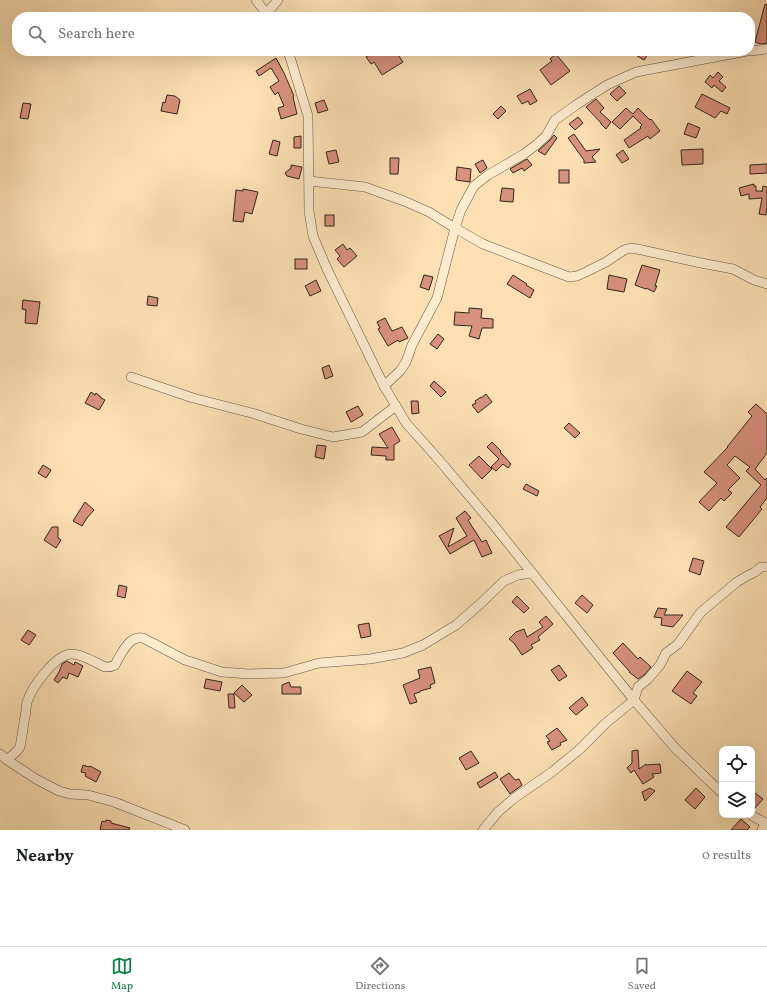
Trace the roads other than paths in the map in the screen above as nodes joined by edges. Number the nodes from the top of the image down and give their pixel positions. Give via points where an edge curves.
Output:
1 (256, 0) edge
2 (278, 0) edge
3 (265, 12) edge
4 (270, 12) edge
5 (767, 49) edge
6 (755, 50) edge
7 (290, 56) edge
8 (722, 56) edge
9 (309, 181) junction
10 (455, 228) junction
11 (767, 284) edge
12 (130, 377) dead end
13 (384, 386) junction
14 (396, 406) junction
15 (767, 567) edge
16 (533, 574) junction
17 (634, 700) junction
18 (4, 757) edge
19 (719, 790) edge
20 (755, 818) edge
21 (767, 825) edge
22 (185, 830) edge
23 (483, 830) edge
24 (764, 830) edge

1 - 3 street
2 - 4 street
5 - 6 street
7 - 9 street via 308,116
8 - 10 street via 636,72 607,85 555,120 546,136 536,145 474,186
9 - 10 street via 365,187 404,200
9 - 13 street via 312,236
10 - 11 street via 483,244 569,276 586,272 631,248 733,269
10 - 13 street via 437,298 412,345 406,362
12 - 14 street via 193,398 333,437 362,432
13 - 14 street
14 - 16 street via 406,423
15 - 17 street via 761,567 737,582 701,612 678,644 666,653 660,665 638,687
16 - 17 street
16 - 18 street via 518,575 504,581 456,624 423,645 402,653 370,659 320,663 284,673 222,672 185,660 143,638 135,638 126,645 114,665 110,667 72,653 63,656 50,666 31,693 20,747 16,752
17 - 19 street via 675,748
17 - 23 street via 552,772 512,799
18 - 22 street via 36,780 58,791 114,802
20 - 21 street
21 - 24 main road

